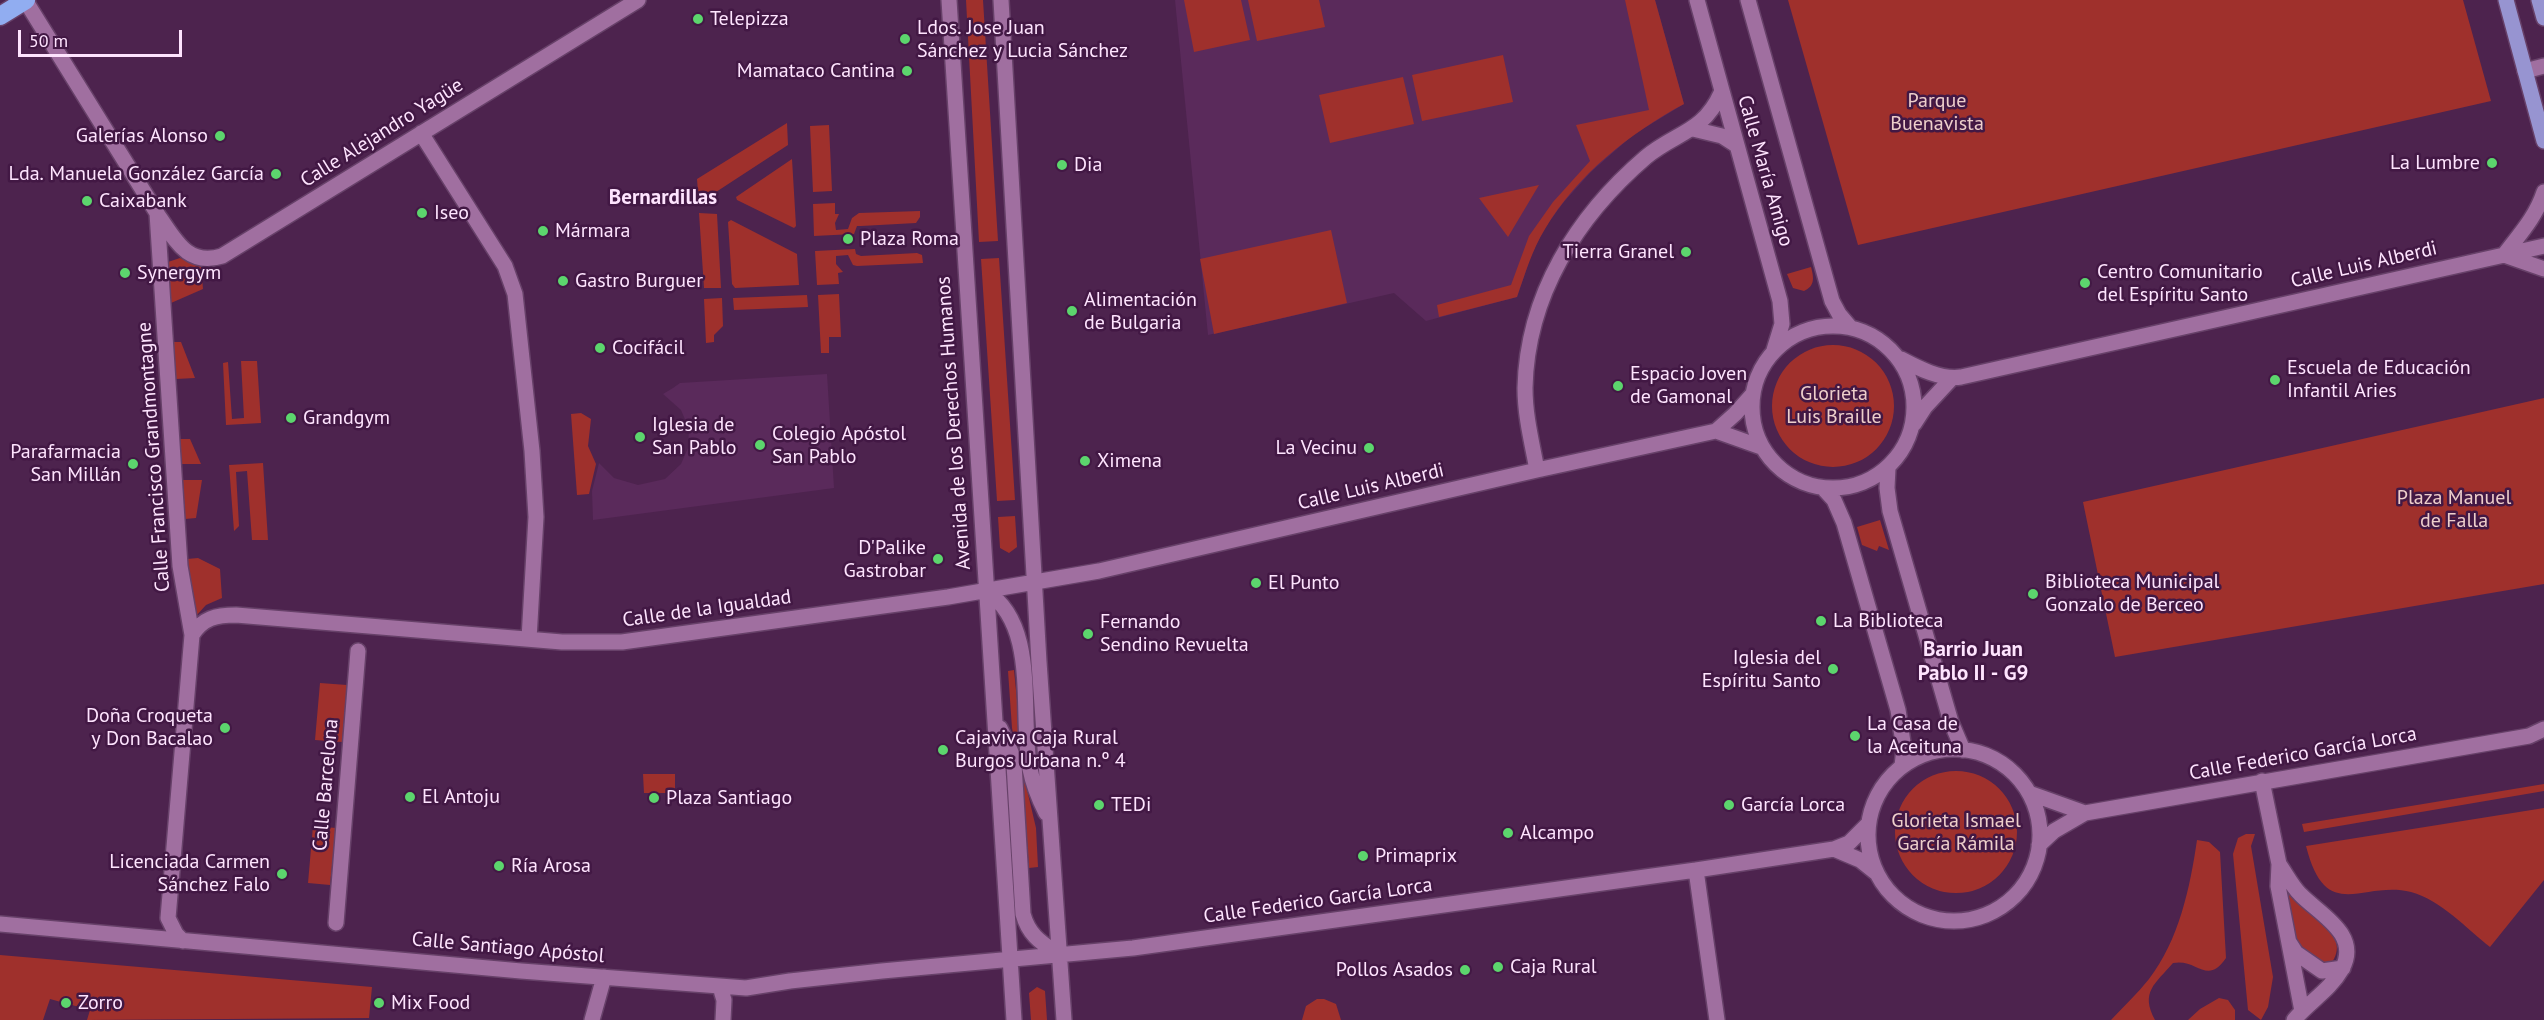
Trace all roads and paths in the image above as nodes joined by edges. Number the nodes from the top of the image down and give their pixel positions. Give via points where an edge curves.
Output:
1 (25, 0) edge
2 (638, 0) edge
3 (949, 0) edge
4 (1001, 0) edge
5 (1697, 0) edge
6 (1748, 0) edge
7 (2506, 0) edge
8 (2539, 0) edge
9 (0, 16) edge
10 (2544, 18) edge
11 (2544, 66) edge
12 (2525, 71) junction
13 (1721, 93) junction
14 (1693, 129) junction
15 (421, 133) junction
16 (2544, 141) edge
17 (1736, 145) junction
18 (2544, 192) edge
19 (157, 213) junction
20 (2544, 246) edge
21 (2504, 255) junction
22 (2544, 269) edge
23 (1850, 327) junction
24 (1773, 352) junction
25 (1900, 359) junction
26 (1952, 378) junction
27 (1752, 395) junction
28 (1911, 430) junction
29 (1716, 431) junction
30 (1761, 447) junction
31 (1888, 468) junction
32 (1537, 470) junction
33 (1823, 488) junction
34 (1035, 583) junction
35 (986, 591) junction
36 (192, 635) junction
37 (529, 639) junction
38 (358, 651) dead end
39 (997, 720) junction
40 (2544, 729) edge
41 (2536, 737) edge
42 (1963, 750) junction
43 (1902, 766) junction
44 (2262, 782) junction
45 (2029, 793) junction
46 (2085, 813) junction
47 (1050, 822) junction
48 (1868, 824) junction
49 (2039, 845) junction
50 (1834, 849) junction
51 (2279, 864) junction
52 (1696, 870) junction
53 (1876, 873) junction
54 (336, 923) dead end
55 (0, 924) edge
56 (2288, 939) junction
57 (183, 941) junction
58 (1059, 955) junction
59 (1011, 958) junction
60 (2343, 968) junction
61 (604, 977) junction
62 (720, 987) junction
63 (2298, 1015) edge
64 (592, 1020) edge
65 (723, 1020) edge
66 (1014, 1020) edge
67 (1064, 1020) edge
68 (1717, 1020) edge

1 - 9 highway
1 - 19 street, Calle Francisco Grandmontagne
2 - 15 street, Calle Alejandro Yagüe
3 - 35 street, Avenida de los Derechos Humanos
4 - 34 street
5 - 13 street, Calle María Amigo
6 - 23 street, Calle María Amigo via 1832,301
7 - 12 main road
8 - 10 main road
11 - 12 street
12 - 16 main road
13 - 14 street via 1706,118
13 - 17 street, Calle María Amigo
14 - 17 street via 1722,136
14 - 32 street via 1658,147 1596,205 1550,278 1532,333 1525,389
15 - 19 street, Calle Alejandro Yagüe via 213,259 180,248
15 - 37 street via 506,266 515,294 536,517
17 - 24 street, Calle María Amigo via 1783,313
18 - 21 street via 2534,215
19 - 36 street, Calle Francisco Grandmontagne via 180,566
20 - 21 street, Calle Luis Alberdi
21 - 22 street
21 - 26 street, Calle Luis Alberdi
23 - 24 street via 1834,325 1801,333
23 - 25 street via 1876,338
24 - 27 street via 1758,375
25 - 26 street, Calle Luis Alberdi
25 - 28 street via 1915,392
26 - 28 street via 1925,407
27 - 29 street, Calle Luis Alberdi
27 - 30 street via 1752,425
28 - 31 street via 1897,459
29 - 30 street
29 - 32 street, Calle Luis Alberdi
30 - 33 street via 1791,475
31 - 33 street via 1860,483
31 - 42 street via 1890,511 1951,722
32 - 34 street, Calle Luis Alberdi
33 - 43 street via 1834,500 1844,523 1898,710 1904,749
34 - 35 street, Avenida de los Derechos Humanos
34 - 47 street
35 - 37 street, Calle de la Igualdad via 603,644
35 - 39 street, Avenida de los Derechos Humanos
35 - 47 street via 1008,610 1018,637 1029,768
36 - 37 street, Calle de la Igualdad via 206,620 226,615
36 - 57 street, Calle Francisco Grandmontagne via 168,918
38 - 54 street, Calle Barcelona
39 - 58 street via 1014,764 1023,914 1035,938
39 - 59 street, Avenida de los Derechos Humanos
40 - 41 street, Calle Federico García Lorca
41 - 44 street, Calle Federico García Lorca
42 - 43 street via 1923,754
42 - 45 street via 2002,764
43 - 48 street via 1877,796
44 - 46 street, Calle Federico García Lorca
44 - 51 street
45 - 46 street, Calle Federico García Lorca
45 - 49 street via 2037,814
46 - 49 street, Calle Federico García Lorca
47 - 58 street
48 - 50 street, Calle Federico García Lorca via 1849,843
48 - 53 street via 1868,844
49 - 53 street via 2031,874 2014,899 1992,913 1966,920 1949,921 1917,913 1886,889
50 - 52 street, Calle Federico García Lorca
50 - 53 street via 1860,860
51 - 56 street via 2278,886
51 - 60 street via 2299,893 2334,923 2344,937
52 - 58 street, Calle Federico García Lorca
52 - 68 street
55 - 57 street, Calle Santiago Apóstol
56 - 60 street via 2296,953 2322,971
56 - 63 street
57 - 61 street, Calle Santiago Apóstol
58 - 59 street
58 - 67 street
59 - 62 street, Calle Santiago Apóstol via 746,988
59 - 66 street, Avenida de los Derechos Humanos
60 - 63 street
61 - 62 street, Calle Santiago Apóstol
61 - 64 street
62 - 65 street

